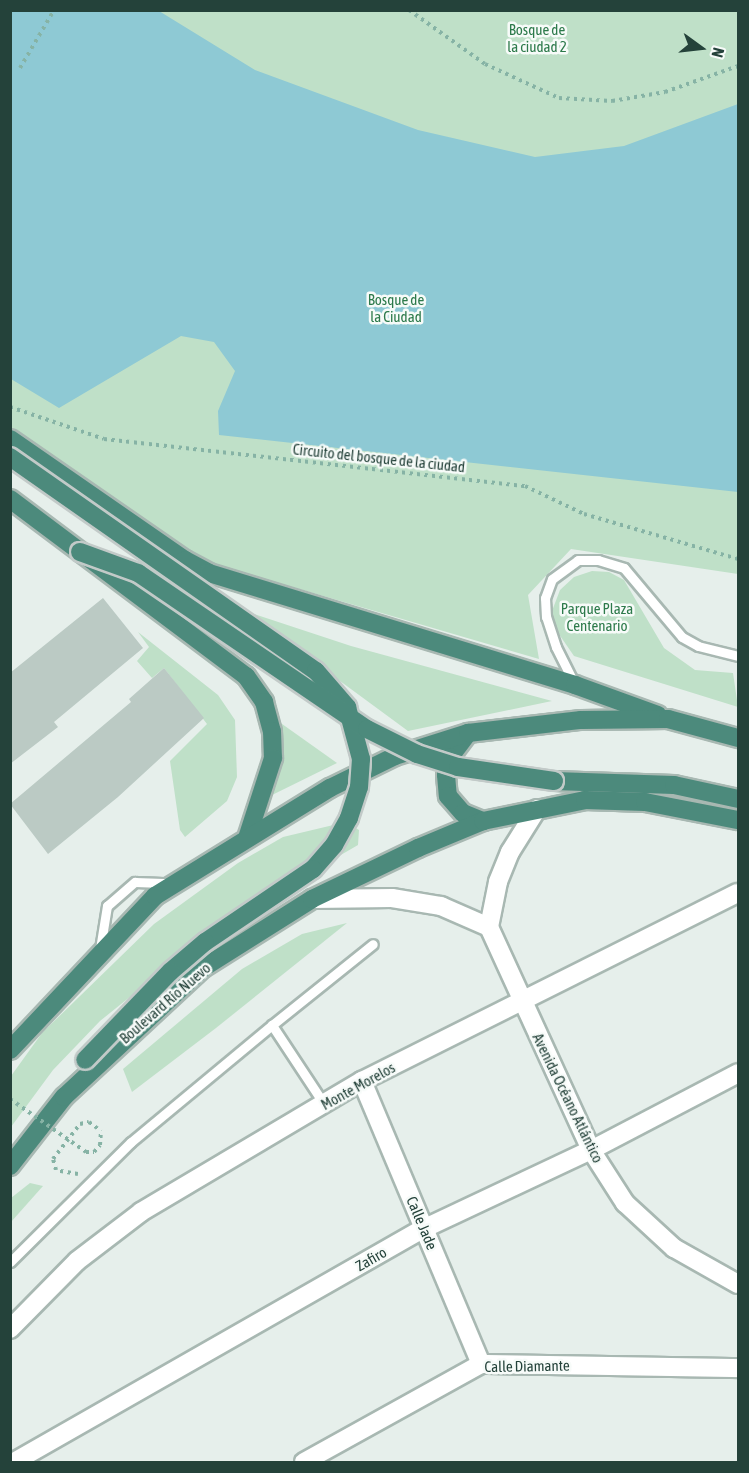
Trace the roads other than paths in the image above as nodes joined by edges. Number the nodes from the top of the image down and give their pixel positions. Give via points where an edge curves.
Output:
1 (10, 439) edge
2 (10, 457) edge
3 (10, 499) edge
4 (80, 552) junction
5 (738, 656) edge
6 (575, 685) junction
7 (668, 719) junction
8 (468, 733) junction
9 (738, 738) edge
10 (738, 799) edge
11 (537, 809) junction
12 (738, 820) edge
13 (483, 821) junction
14 (247, 838) junction
15 (175, 883) junction
16 (738, 893) edge
17 (312, 900) junction
18 (489, 927) junction
19 (373, 944) dead end
20 (100, 952) junction
21 (522, 1003) junction
22 (272, 1025) junction
23 (10, 1050) edge
24 (738, 1073) edge
25 (362, 1082) junction
26 (64, 1097) junction
27 (324, 1104) junction
28 (591, 1150) junction
29 (10, 1166) edge
30 (425, 1228) junction
31 (10, 1262) edge
32 (738, 1284) edge
33 (10, 1329) edge
34 (481, 1364) junction
35 (738, 1368) edge
36 (14, 1462) edge
37 (304, 1462) edge

1 - 6 highway via 209,573
2 - 26 highway, bridge via 316,671 347,707 361,759 359,787 349,818 334,845 313,868 205,942 170,972 86,1060
3 - 4 highway
4 - 10 highway, bridge via 138,573 367,729 417,754 458,767 554,781 674,785
4 - 14 highway via 246,676 264,702 272,731 273,758
5 - 6 lane via 698,646 682,637 624,568 598,560 579,560 552,579 545,598 546,617 556,647
6 - 7 highway
7 - 8 highway via 581,720
7 - 9 highway
8 - 13 highway via 450,757 446,775 448,796 463,813
8 - 14 highway via 395,756 330,788
11 - 12 highway, Boulevard Río Nuevo via 585,800 645,802
11 - 13 highway, Boulevard Río Nuevo
11 - 18 street via 510,852 498,882
13 - 17 highway, Boulevard Río Nuevo
14 - 15 highway
15 - 20 highway via 155,896
15 - 20 lane via 135,882 107,906
16 - 21 street, Monte Morelos
17 - 18 street via 392,898 441,906
17 - 26 highway, Boulevard Río Nuevo via 203,968
18 - 21 street, Avenida Océano Atlántico
19 - 22 lane
20 - 23 highway
21 - 25 street, Monte Morelos
21 - 28 street, Avenida Océano Atlántico
22 - 27 lane
22 - 31 lane via 104,1170
24 - 28 street, Zafiro
25 - 27 street, Monte Morelos
25 - 30 street, Calle Jade
26 - 29 highway, Boulevard Río Nuevo
27 - 33 street, Monte Morelos via 141,1212 77,1261
28 - 30 street, Zafiro
28 - 32 street, Avenida Océano Atlántico via 642,1222 674,1248
30 - 34 street, Calle Jade
30 - 36 street, Zafiro
34 - 35 street, Calle Diamante
34 - 37 street, Calle Diamante

